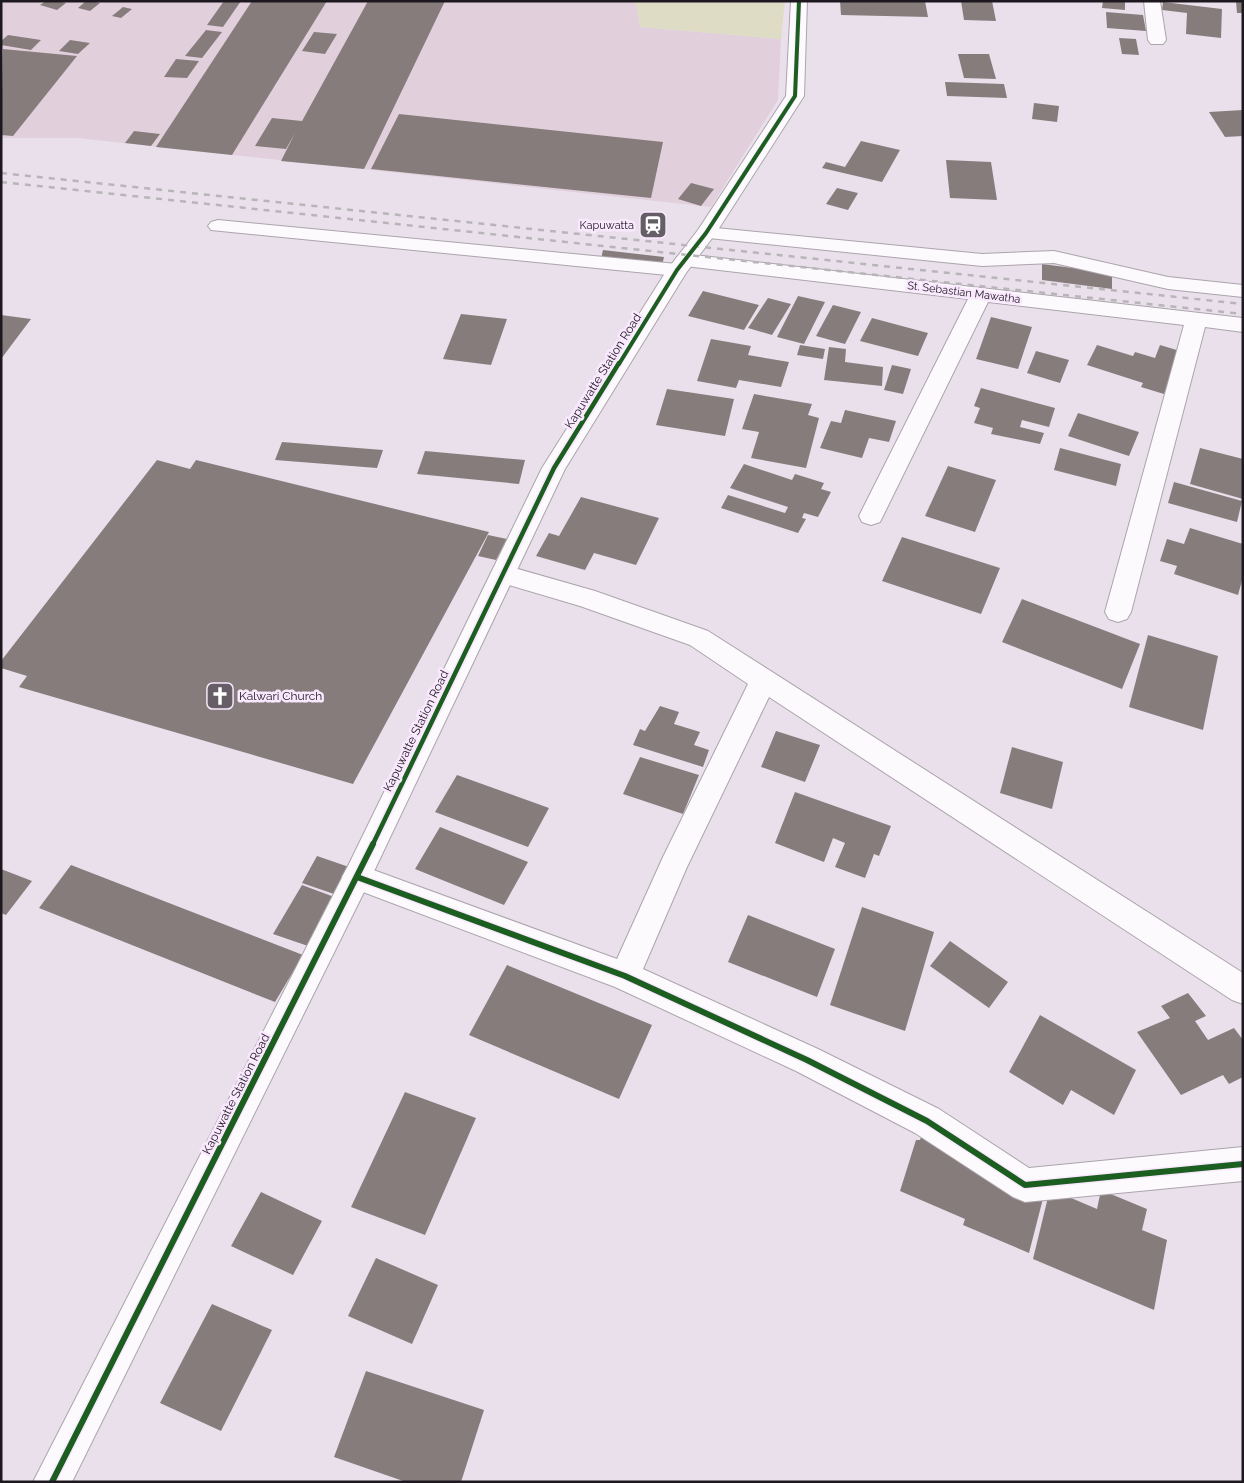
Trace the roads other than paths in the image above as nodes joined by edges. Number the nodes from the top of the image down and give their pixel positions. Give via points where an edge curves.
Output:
1 (799, 1) edge
2 (1152, 1) edge
3 (1157, 40) dead end
4 (218, 226) dead end
5 (706, 233) junction
6 (681, 265) junction
7 (1243, 291) edge
8 (981, 294) junction
9 (1196, 320) junction
10 (1243, 325) edge
11 (871, 516) dead end
12 (504, 574) junction
13 (1118, 612) dead end
14 (764, 678) junction
15 (357, 877) junction
16 (625, 976) junction
17 (1243, 990) edge
18 (1243, 1164) edge
19 (52, 1482) edge

1 - 5 street, Kapuwatte Station Road via 795,96
2 - 3 street
4 - 6 street, St. Sebastian Mawatha
5 - 6 street, Kapuwatte Station Road
5 - 7 street via 982,260 1054,257 1168,283
6 - 8 street, St. Sebastian Mawatha
6 - 12 street, Kapuwatte Station Road via 554,468
8 - 9 street, St. Sebastian Mawatha
8 - 11 street
9 - 10 street, St. Sebastian Mawatha
9 - 13 street
12 - 14 street via 586,598 699,638
12 - 15 street, Kapuwatte Station Road
14 - 16 street via 673,866
14 - 17 street
15 - 16 street
15 - 19 street, Kapuwatte Station Road
16 - 18 street via 808,1060 919,1117 1025,1186

